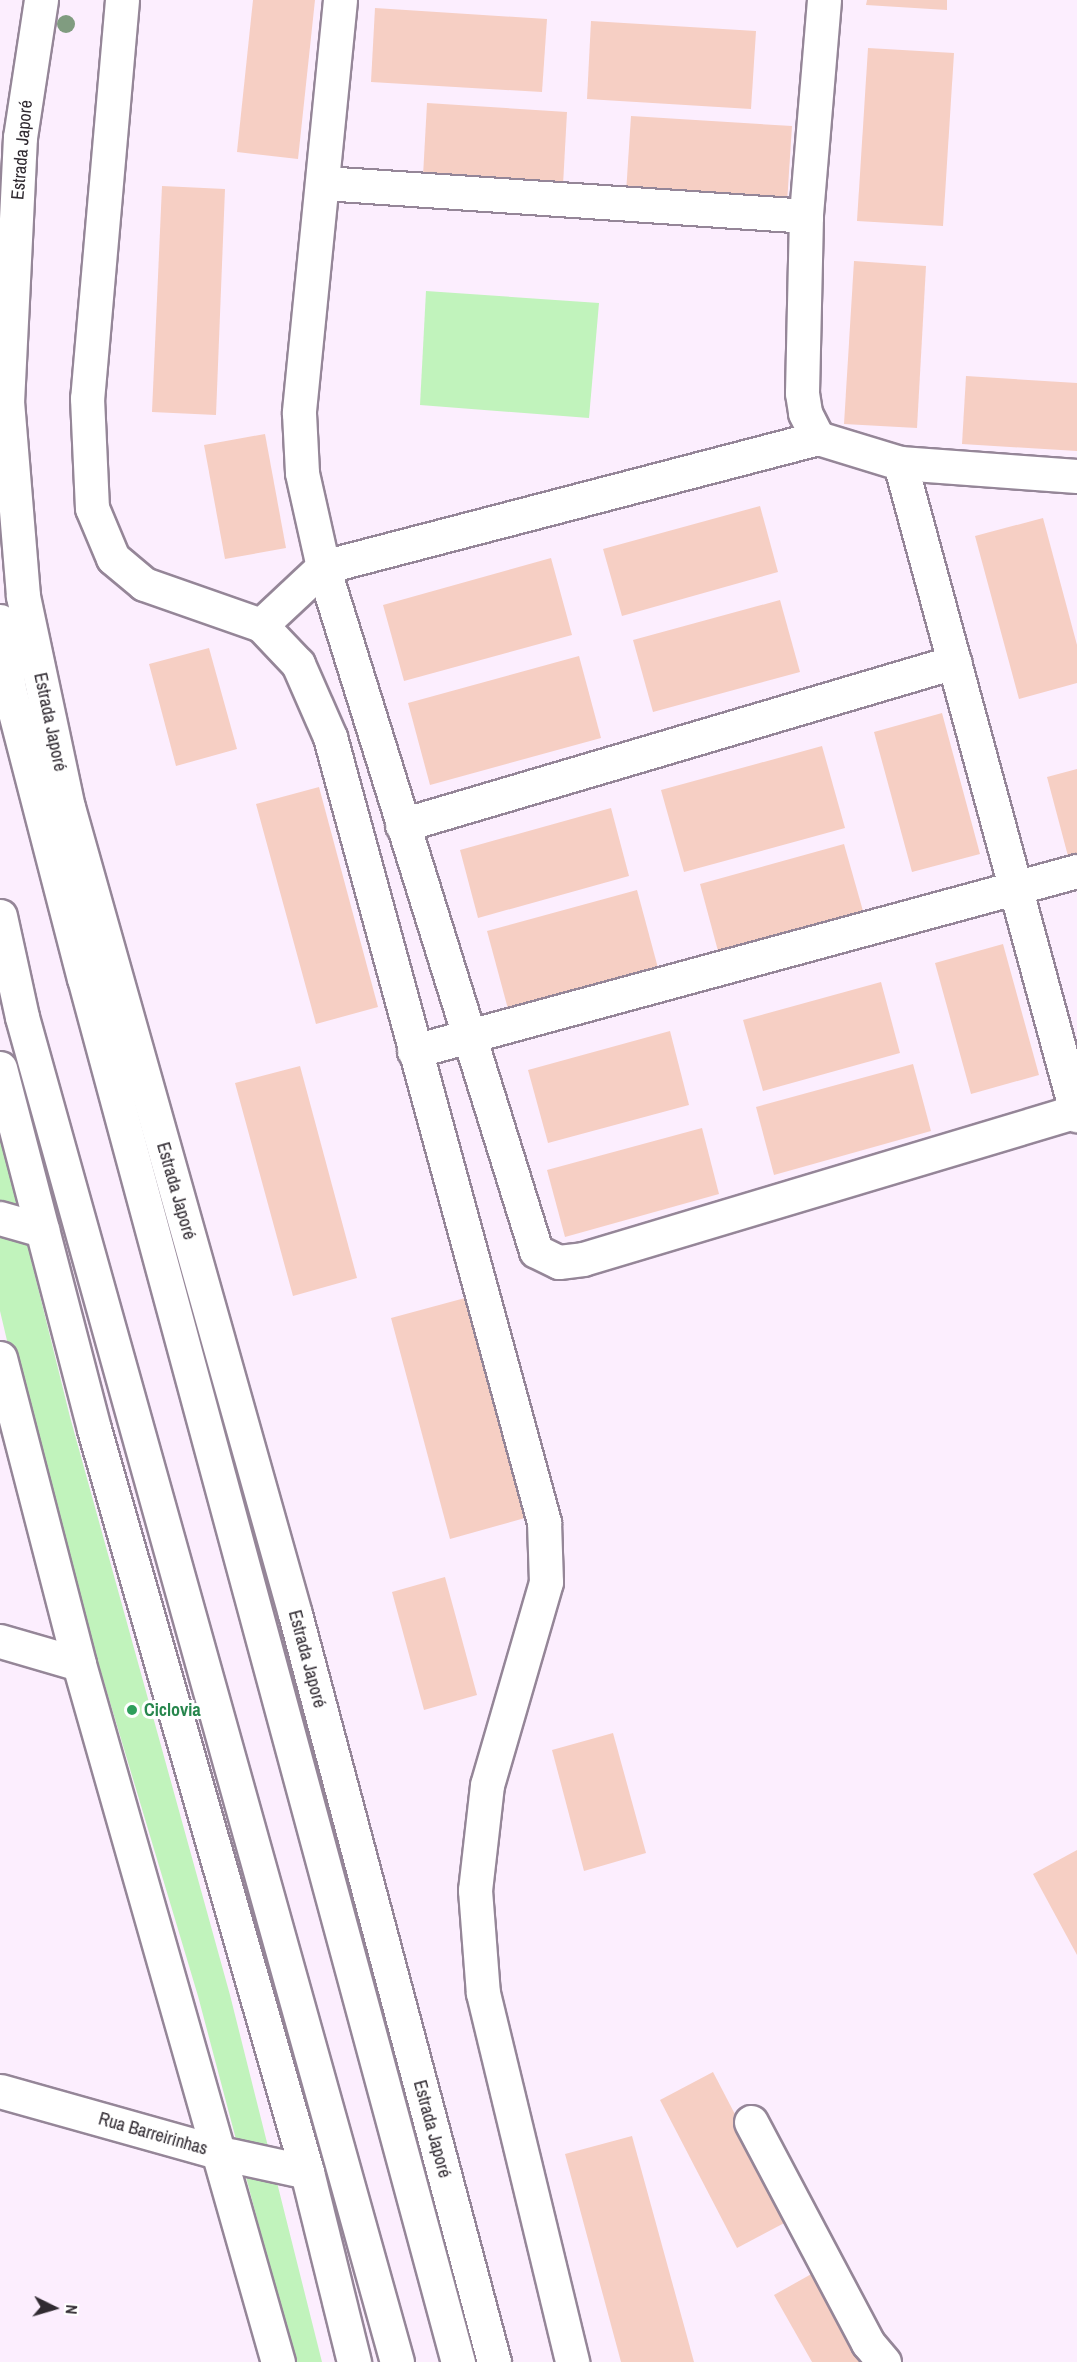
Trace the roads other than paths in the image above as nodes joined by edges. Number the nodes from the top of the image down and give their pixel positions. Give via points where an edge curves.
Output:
1 (41, 0) edge
2 (122, 0) edge
3 (340, 0) edge
4 (824, 0) edge
5 (324, 183) junction
6 (806, 216) junction
7 (818, 438) junction
8 (900, 463) junction
9 (1077, 476) edge
10 (323, 567) junction
11 (0, 621) edge
12 (261, 626) junction
13 (954, 662) junction
14 (402, 825) junction
15 (1077, 871) edge
16 (1016, 888) junction
17 (0, 916) edge
18 (468, 1037) junction
19 (414, 1052) junction
20 (0, 1068) edge
21 (1077, 1112) edge
22 (0, 1218) edge
23 (42, 1230) junction
24 (0, 1358) edge
25 (0, 1641) edge
26 (80, 1664) junction
27 (0, 2091) edge
28 (751, 2122) dead end
29 (220, 2153) junction
30 (307, 2172) junction
31 (278, 2362) edge
32 (354, 2362) edge
33 (397, 2362) edge
34 (458, 2362) edge
35 (494, 2362) edge
36 (572, 2362) edge
37 (884, 2362) edge

1 - 35 street, Estrada Japoré via 20,137 7,401 23,596 68,807 296,1614
2 - 12 street via 87,398 92,508 113,558 144,584
3 - 5 street
4 - 6 street
5 - 6 street
5 - 10 street via 299,413 302,473
6 - 7 street via 802,393 805,413
7 - 8 street
7 - 10 street
8 - 9 street
8 - 13 street
10 - 12 street
10 - 14 street
11 - 34 street via 9,689 84,978
12 - 19 street via 298,664 330,737
13 - 14 street
13 - 16 street
14 - 18 street
15 - 16 street
16 - 18 street
16 - 21 street
17 - 33 street via 25,1028
18 - 19 street
18 - 21 street via 526,1229 536,1251 559,1262 583,1259
19 - 36 street via 544,1522 546,1582 487,1785 475,1890 483,1993
20 - 23 street
22 - 23 street
23 - 30 street via 97,1440
24 - 26 street
25 - 26 street
26 - 29 street
27 - 29 street, Rua Barreirinhas
28 - 37 street via 868,2343
29 - 30 street, Rua Barreirinhas
29 - 31 street
30 - 32 street

